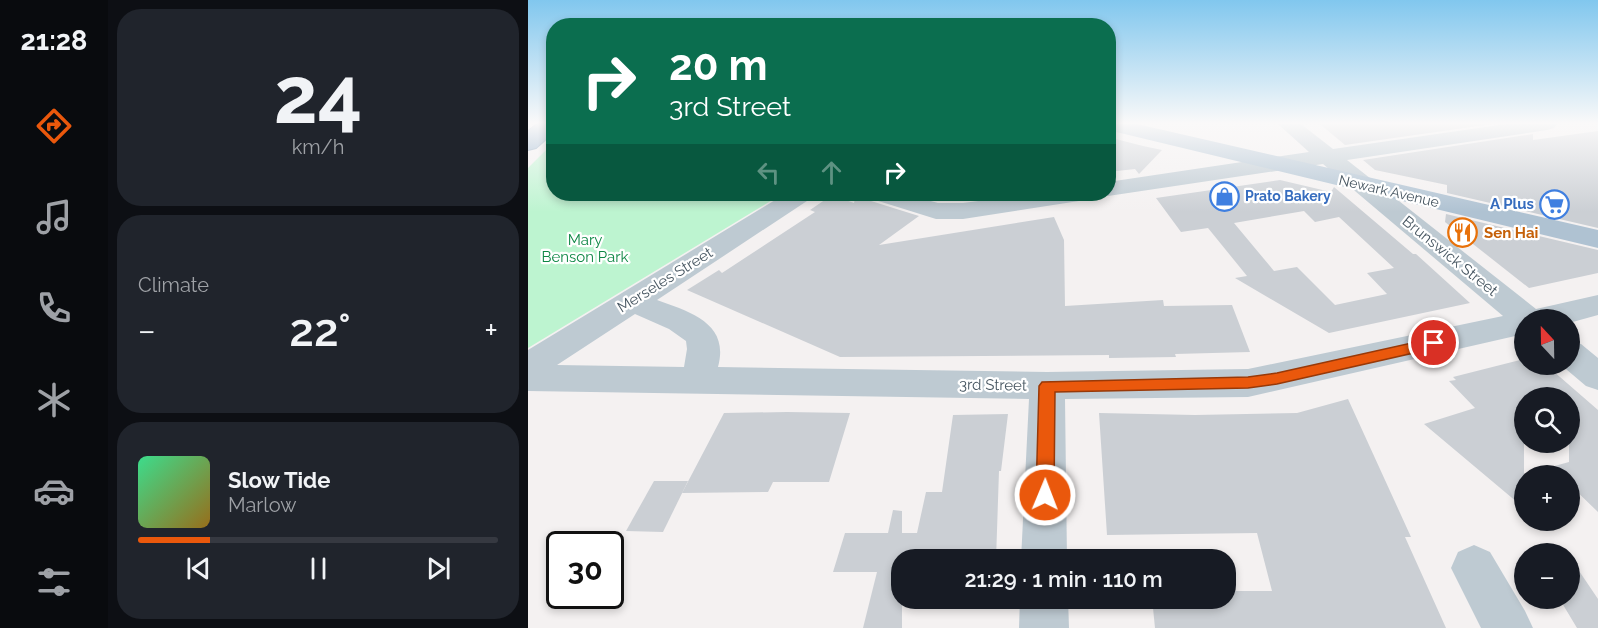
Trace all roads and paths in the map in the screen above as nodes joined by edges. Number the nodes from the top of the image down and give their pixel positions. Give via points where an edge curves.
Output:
1 (1232, 153) edge
2 (1325, 153) edge
3 (1346, 153) edge
4 (1328, 156) junction
5 (1277, 164) junction
6 (1363, 185) junction
7 (1116, 188) edge
8 (790, 201) edge
9 (904, 201) edge
10 (1031, 201) edge
11 (1598, 239) edge
12 (631, 301) junction
13 (1598, 305) edge
14 (1515, 309) edge
15 (1580, 309) edge
16 (1514, 325) edge
17 (1580, 362) edge
18 (528, 367) edge
19 (1598, 377) edge
20 (528, 378) edge
21 (696, 381) junction
22 (1047, 386) junction
23 (1044, 549) edge
24 (1474, 568) dead end
25 (1044, 609) edge
26 (1044, 628) edge
27 (1508, 628) edge

1 - 5 main road, Newark Avenue
2 - 4 street, Brunswick Street
3 - 4 street
4 - 5 street
4 - 6 street, Brunswick Street
5 - 6 main road, Newark Avenue
5 - 7 street
6 - 11 main road, Newark Avenue
6 - 14 street, Brunswick Street
8 - 12 street, Merseles Street
9 - 10 street via 936,211 963,211
12 - 18 street, Merseles Street
12 - 21 street via 689,326 702,339 704,354
13 - 15 street
16 - 22 street, 3rd Street via 1248,382
17 - 19 street
20 - 21 street, 3rd Street
21 - 22 street, 3rd Street
22 - 23 street
24 - 27 street
25 - 26 street

